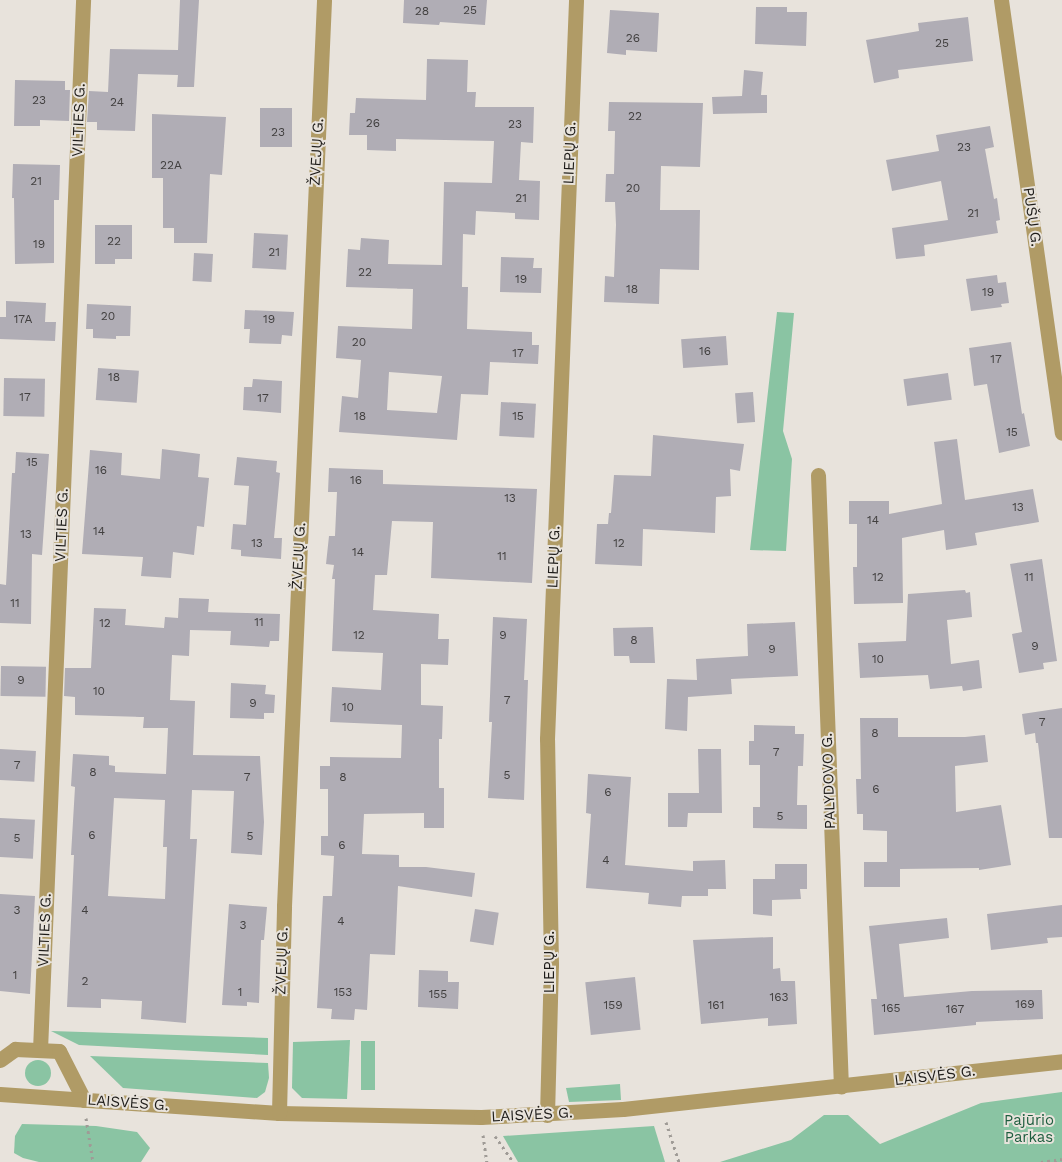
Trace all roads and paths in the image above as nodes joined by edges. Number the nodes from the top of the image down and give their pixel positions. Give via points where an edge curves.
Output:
1 (83, 0) edge
2 (324, 0) edge
3 (576, 0) edge
4 (1001, 0) edge
5 (1062, 433) edge
6 (818, 475) dead end
7 (40, 1050) junction
8 (0, 1060) edge
9 (1062, 1061) edge
10 (841, 1087) junction
11 (0, 1094) edge
12 (84, 1100) junction
13 (660, 1105) junction
14 (279, 1113) junction
15 (547, 1114) junction
16 (481, 1117) junction
17 (1062, 1159) edge
18 (93, 1162) edge
19 (487, 1162) edge
20 (679, 1162) edge
21 (1041, 1162) edge

1 - 7 street, VILTIES G.
2 - 14 street, ŽVEJŲ G. via 284,906
3 - 15 street, LIEPŲ G. via 546,739 551,965
4 - 5 street, PUŠŲ G.
6 - 10 street, PALYDOVO G.
7 - 8 street via 15,1049
7 - 12 street via 59,1052
9 - 10 street, LAISVĖS G.
10 - 13 street, LAISVĖS G.
11 - 12 street, LAISVĖS G.
12 - 14 street, LAISVĖS G.
12 - 18 path
13 - 15 street, LAISVĖS G.
13 - 20 path
14 - 16 street, LAISVĖS G.
15 - 16 street, LAISVĖS G.
16 - 19 path
17 - 21 path

